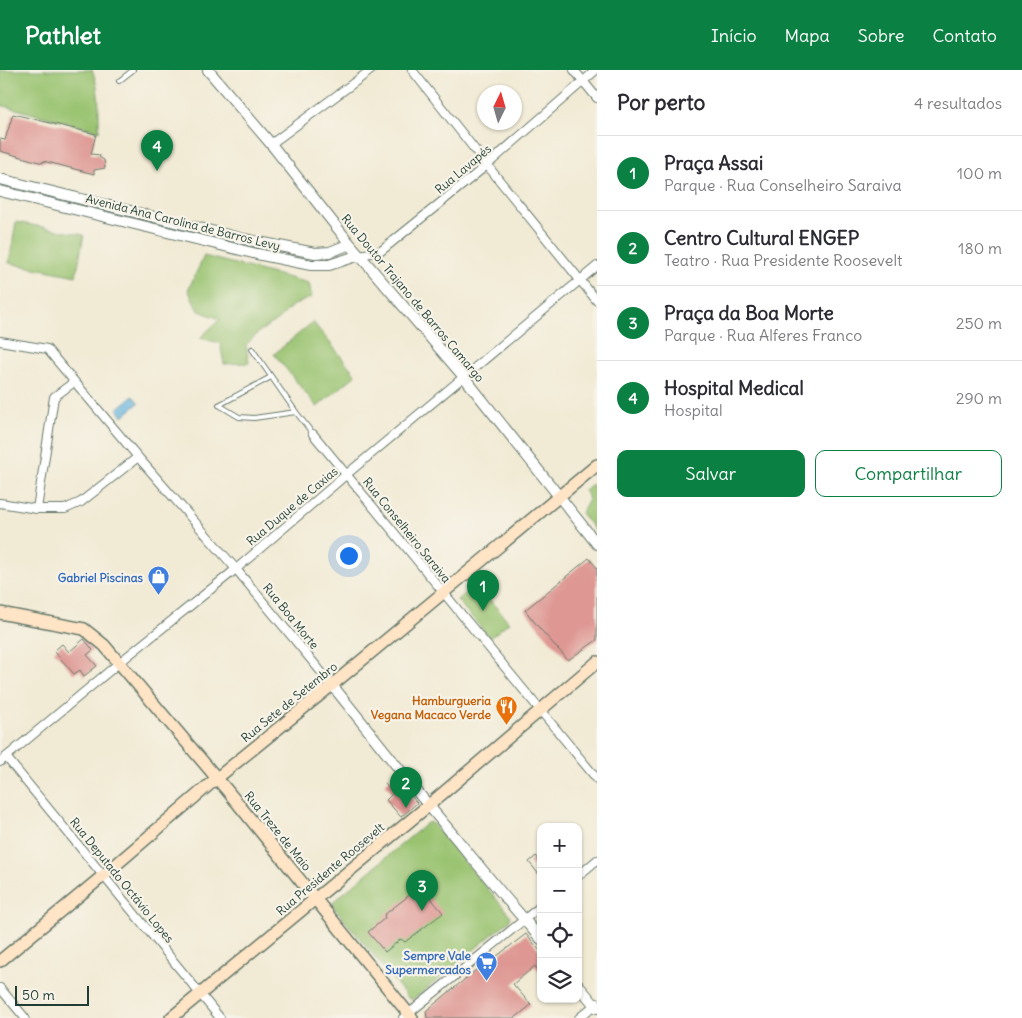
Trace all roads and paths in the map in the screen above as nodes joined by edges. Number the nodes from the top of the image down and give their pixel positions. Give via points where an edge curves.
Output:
1 (133, 70) edge
2 (208, 70) edge
3 (412, 70) edge
4 (574, 70) edge
5 (596, 70) edge
6 (368, 71) edge
7 (119, 81) dead end
8 (583, 81) junction
9 (597, 98) edge
10 (271, 144) junction
11 (487, 165) junction
12 (0, 179) edge
13 (0, 191) edge
14 (350, 244) junction
15 (360, 255) junction
16 (597, 266) edge
17 (580, 280) junction
18 (597, 300) edge
19 (0, 341) edge
20 (252, 349) dead end
21 (271, 376) junction
22 (464, 377) junction
23 (74, 382) junction
24 (296, 412) junction
25 (313, 434) joint
26 (138, 457) junction
27 (597, 465) edge
28 (347, 474) junction
29 (560, 497) junction
30 (0, 503) edge
31 (37, 509) junction
32 (597, 544) edge
33 (236, 569) junction
34 (444, 592) junction
35 (0, 614) edge
36 (119, 662) junction
37 (597, 662) edge
38 (332, 685) junction
39 (541, 710) junction
40 (3, 760) edge
41 (217, 778) junction
42 (597, 779) edge
43 (429, 805) junction
44 (597, 860) edge
45 (582, 873) edge
46 (104, 876) junction
47 (315, 898) junction
48 (537, 910) edge
49 (525, 920) junction
50 (537, 934) edge
51 (0, 961) edge
52 (0, 988) edge
53 (582, 989) edge
54 (201, 994) junction
55 (596, 1005) edge
56 (408, 1016) edge
57 (25, 1018) edge
58 (171, 1018) edge
59 (220, 1018) edge
60 (579, 1018) edge

1 - 7 lane
2 - 10 street, Rua Doutor Trajano de Barros Camargo
3 - 11 street
4 - 8 street
5 - 8 street, Rua Lavapés
6 - 10 street
8 - 9 street
8 - 11 street, Rua Lavapés
10 - 14 street, Rua Doutor Trajano de Barros Camargo
11 - 15 street, Rua Lavapés via 381,251
11 - 17 street
12 - 14 street, Avenida Ana Carolina de Barros Levy via 244,239 315,253 330,252
13 - 15 street, Avenida Ana Carolina de Barros Levy via 310,264 329,265
14 - 15 street, Rua Doutor Trajano de Barros Camargo
15 - 22 street, Rua Doutor Trajano de Barros Camargo
16 - 17 street, Rua Duque de Caxias
17 - 18 street
17 - 22 street, Rua Duque de Caxias
19 - 23 street, Rua Boa Morte via 47,349
20 - 21 lane
21 - 24 lane
21 - 24 lane via 219,405 239,416 254,418
22 - 28 street, Rua Duque de Caxias
22 - 29 street, Rua Doutor Trajano de Barros Camargo
23 - 26 street, Rua Boa Morte
23 - 31 street via 54,397
24 - 25 lane
25 - 28 street, Rua Conselheiro Saraiva
26 - 31 street via 81,502 65,509
26 - 33 street, Rua Boa Morte
27 - 29 main road, Rua Sete de Setembro
28 - 33 street, Rua Duque de Caxias
28 - 34 street, Rua Conselheiro Saraiva
29 - 32 street, Rua Doutor Trajano de Barros Camargo
29 - 34 main road, Rua Sete de Setembro
30 - 31 street
33 - 36 street, Rua Duque de Caxias
33 - 38 street, Rua Boa Morte
34 - 38 main road, Rua Sete de Setembro
34 - 39 street, Rua Conselheiro Saraiva
35 - 36 main road, Rua Treze de Maio via 84,629
36 - 40 street, Rua Duque de Caxias
36 - 41 main road, Rua Treze de Maio
37 - 39 main road, Rua Presidente Roosevelt
38 - 41 main road, Rua Sete de Setembro
38 - 43 street, Rua Boa Morte
39 - 42 street, Rua Conselheiro Saraiva
39 - 43 main road, Rua Presidente Roosevelt
40 - 46 street, Rua Deputado Octávio Lopes
41 - 46 main road, Rua Sete de Setembro
41 - 47 main road, Rua Treze de Maio
43 - 47 main road, Rua Presidente Roosevelt
43 - 49 street, Rua Boa Morte
44 - 45 street
46 - 51 main road, Rua Sete de Setembro
46 - 54 street, Rua Deputado Octávio Lopes
47 - 54 main road, Rua Presidente Roosevelt
47 - 56 main road, Rua Treze de Maio
48 - 49 street
49 - 50 street, Rua Boa Morte
49 - 56 street
52 - 57 street
53 - 55 street
54 - 58 main road, Rua Presidente Roosevelt
54 - 59 street, Rua Deputado Octávio Lopes
55 - 60 street

